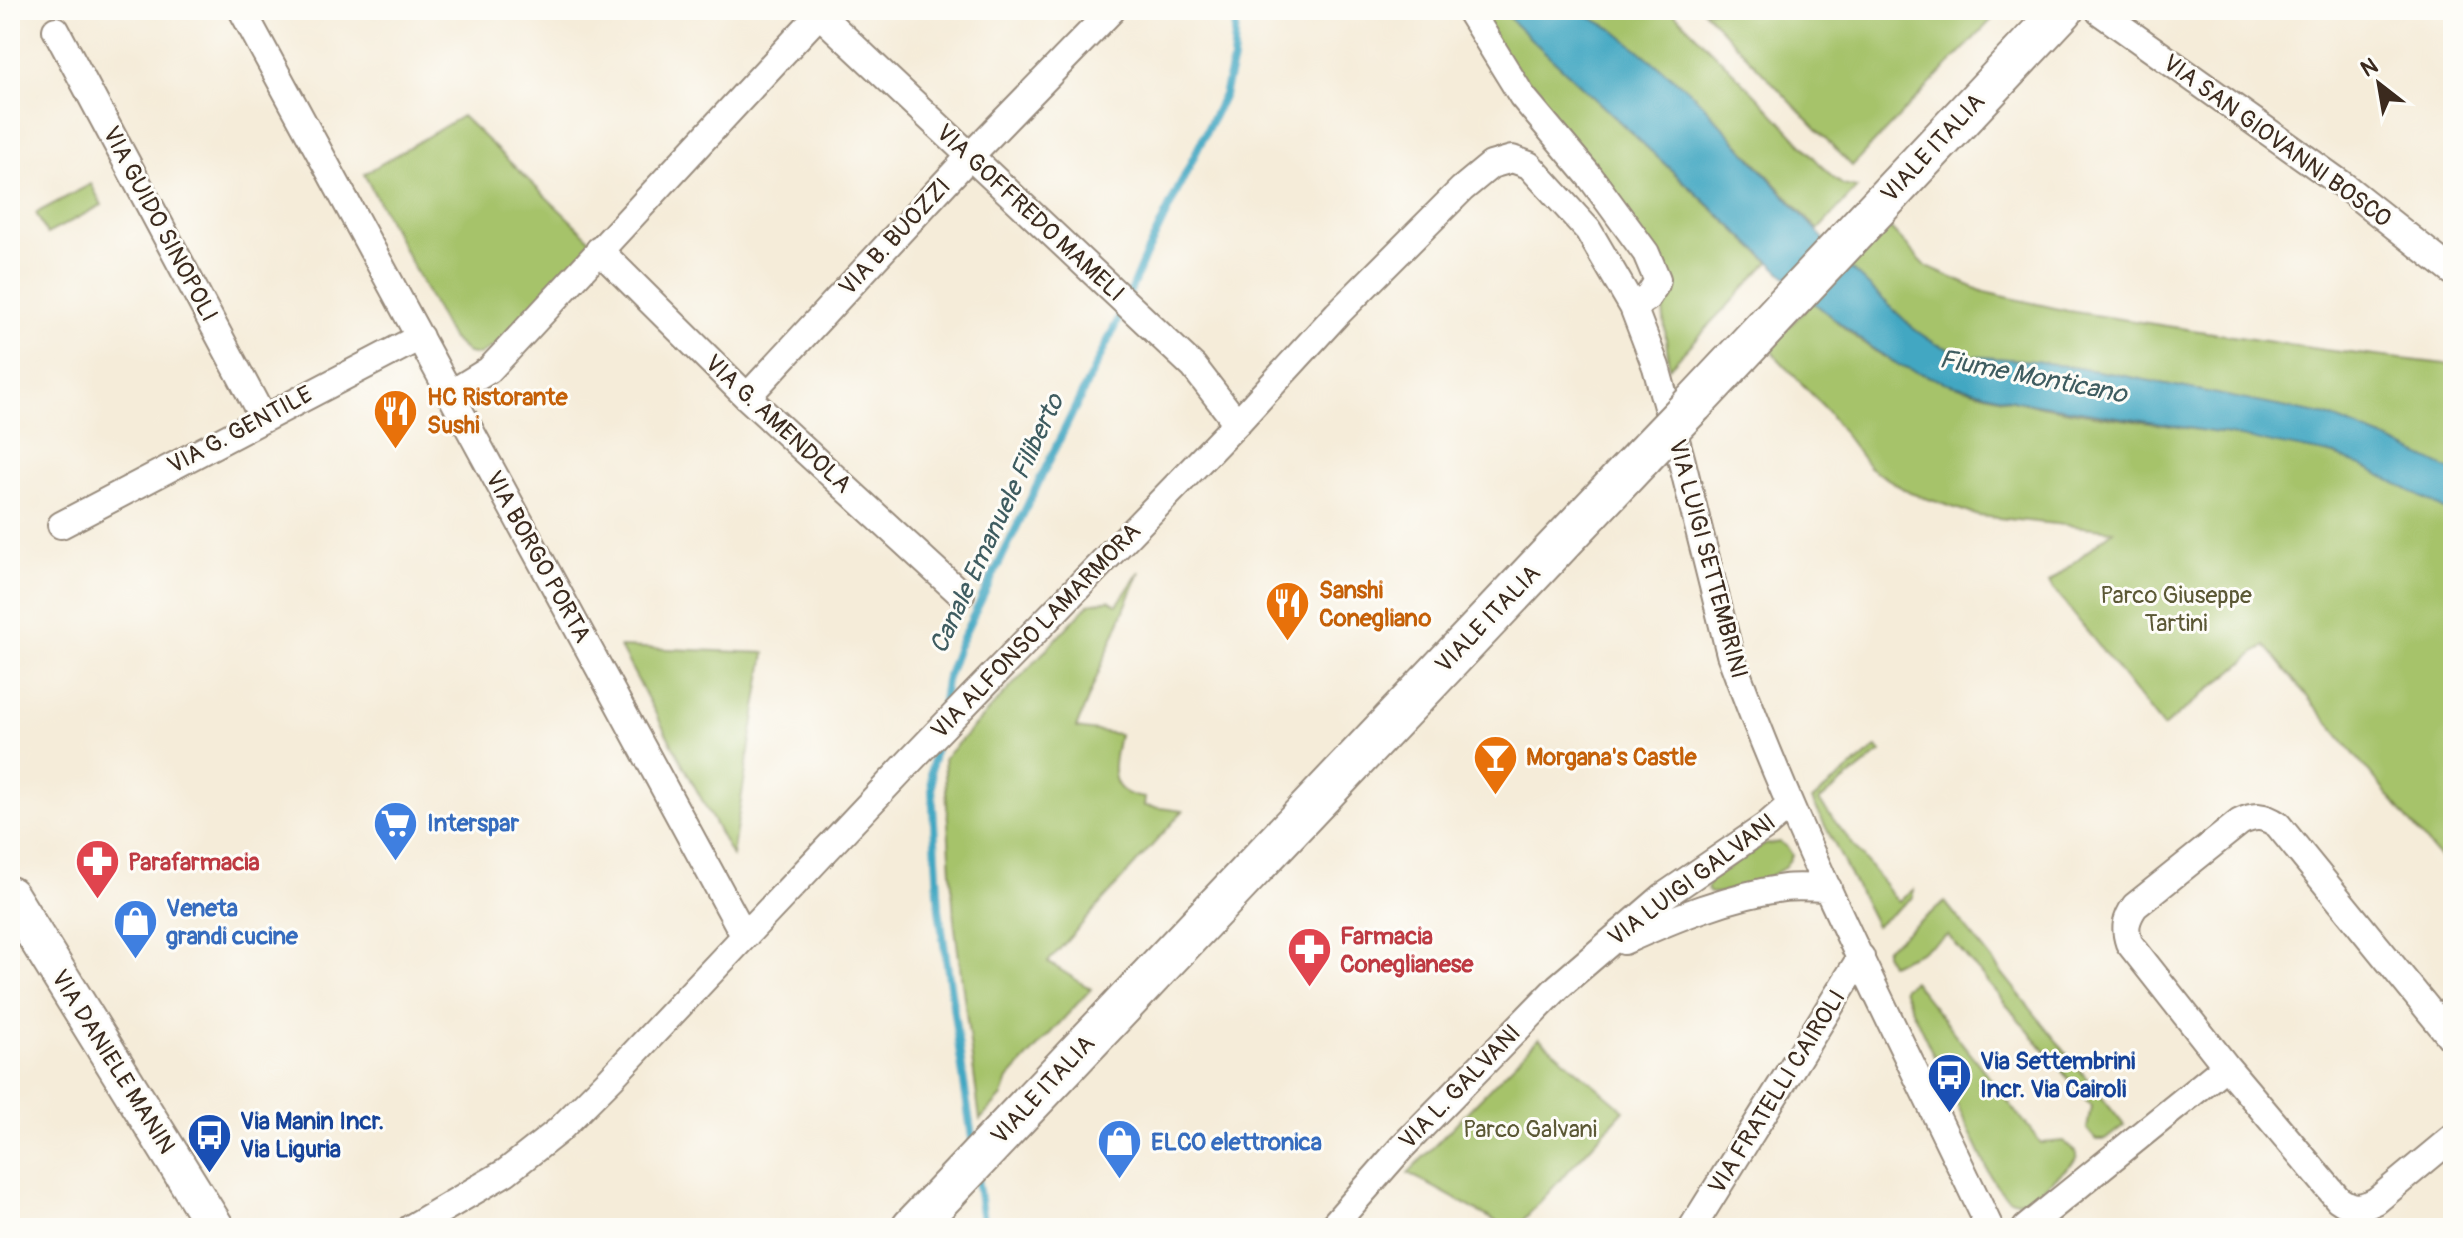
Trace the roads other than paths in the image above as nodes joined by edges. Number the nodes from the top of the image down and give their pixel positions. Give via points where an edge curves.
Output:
1 (242, 10) edge
2 (1112, 10) edge
3 (1469, 10) edge
4 (819, 11) edge
5 (2081, 11) edge
6 (56, 30) dead end
7 (969, 157) junction
8 (599, 250) junction
9 (2453, 272) edge
10 (1633, 307) junction
11 (420, 337) junction
12 (450, 394) junction
13 (747, 397) junction
14 (263, 418) junction
15 (1237, 423) junction
16 (61, 525) dead end
17 (961, 594) dead end
18 (1789, 806) junction
19 (1828, 888) junction
20 (10, 895) edge
21 (744, 935) junction
22 (1597, 953) junction
23 (1861, 957) junction
24 (2453, 1040) edge
25 (2226, 1066) junction
26 (2453, 1137) edge
27 (216, 1228) edge
28 (411, 1228) edge
29 (912, 1228) edge
30 (1331, 1228) edge
31 (1692, 1228) edge
32 (1990, 1228) edge
33 (2026, 1228) edge

1 - 11 street, VIA BORGO PORTA
2 - 7 street, VIA B. BUOZZI
3 - 10 street via 1522,96 1646,253 1656,284
4 - 7 street, VIA GOFFREDO MAMELI
4 - 8 street
5 - 9 street, VIA SAN GIOVANNI BOSCO via 2343,185
5 - 29 main road, VIALE ITALIA, bridge via 1874,210
6 - 14 street, VIA GUIDO SINOPOLI
7 - 13 street, VIA B. BUOZZI
7 - 15 street, VIA GOFFREDO MAMELI via 1194,367
8 - 12 street via 489,370
8 - 13 street, VIA G. AMENDOLA
10 - 15 street, VIA ALFONSO LAMARMORA via 1588,230 1557,194 1529,165 1502,161 1462,189 1420,230
10 - 18 street, VIA LUIGI SETTEMBRINI via 1656,367 1730,654
11 - 12 street, VIA BORGO PORTA
11 - 14 street, VIA G. GENTILE
12 - 21 street, VIA BORGO PORTA
13 - 17 street, VIA G. AMENDOLA
14 - 16 street, VIA G. GENTILE
15 - 21 street, VIA ALFONSO LAMARMORA
18 - 19 street, VIA LUIGI SETTEMBRINI
18 - 22 street, VIA LUIGI GALVANI via 1664,896
19 - 22 street, VIA LUIGI GALVANI via 1785,887 1719,904
19 - 23 street, VIA LUIGI SETTEMBRINI
20 - 27 street, VIA DANIELE MANIN
21 - 28 street, VIA ALFONSO LAMARMORA via 558,1131 506,1172
22 - 30 street, VIA L. GALVANI via 1505,1039
23 - 31 street, VIA FRATELLI CAIROLI
23 - 32 street, VIA LUIGI SETTEMBRINI
24 - 25 street via 2278,825 2252,816 2135,906 2125,931
25 - 26 street via 2350,1207 2376,1201
25 - 33 street

